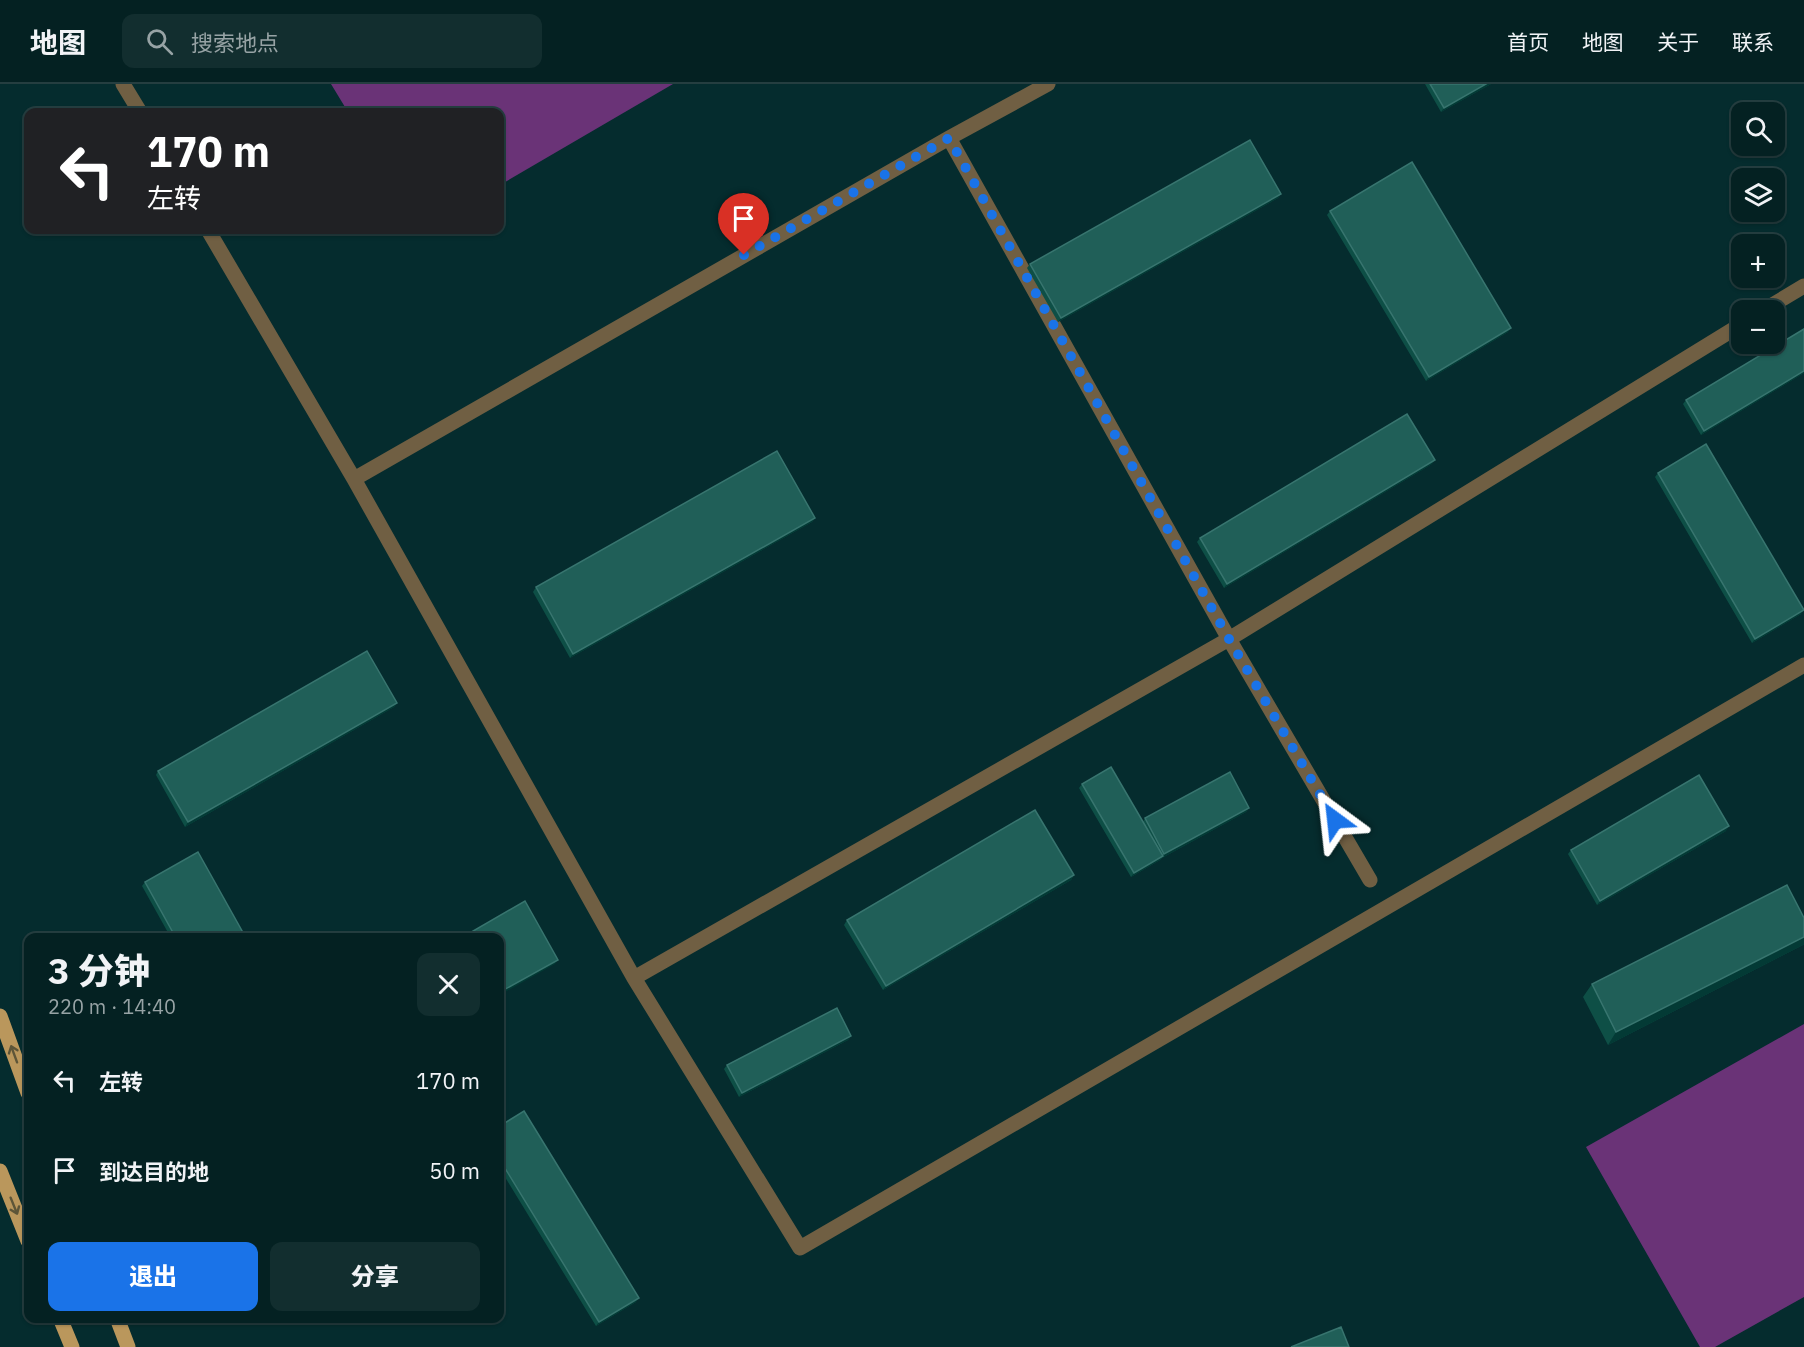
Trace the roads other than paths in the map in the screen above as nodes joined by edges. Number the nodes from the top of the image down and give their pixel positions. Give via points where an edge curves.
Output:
1 (123, 84) edge
2 (1048, 84) edge
3 (138, 108) edge
4 (949, 138) junction
5 (210, 234) edge
6 (1804, 286) edge
7 (1781, 300) edge
8 (1731, 331) edge
9 (354, 479) junction
10 (1229, 639) junction
11 (1804, 665) edge
12 (1370, 880) dead end
13 (634, 978) junction
14 (0, 1016) edge
15 (24, 1082) edge
16 (0, 1171) edge
17 (24, 1231) edge
18 (62, 1323) edge
19 (119, 1323) edge
20 (72, 1347) edge
21 (128, 1347) edge

1 - 3 lane
2 - 4 lane
4 - 9 lane
4 - 10 lane
5 - 9 lane
6 - 7 lane
8 - 10 lane
9 - 13 lane
10 - 12 lane
10 - 13 lane
11 - 13 lane via 800,1248
15 -> 14 main road
16 -> 17 main road
18 - 20 main road
19 - 21 main road

